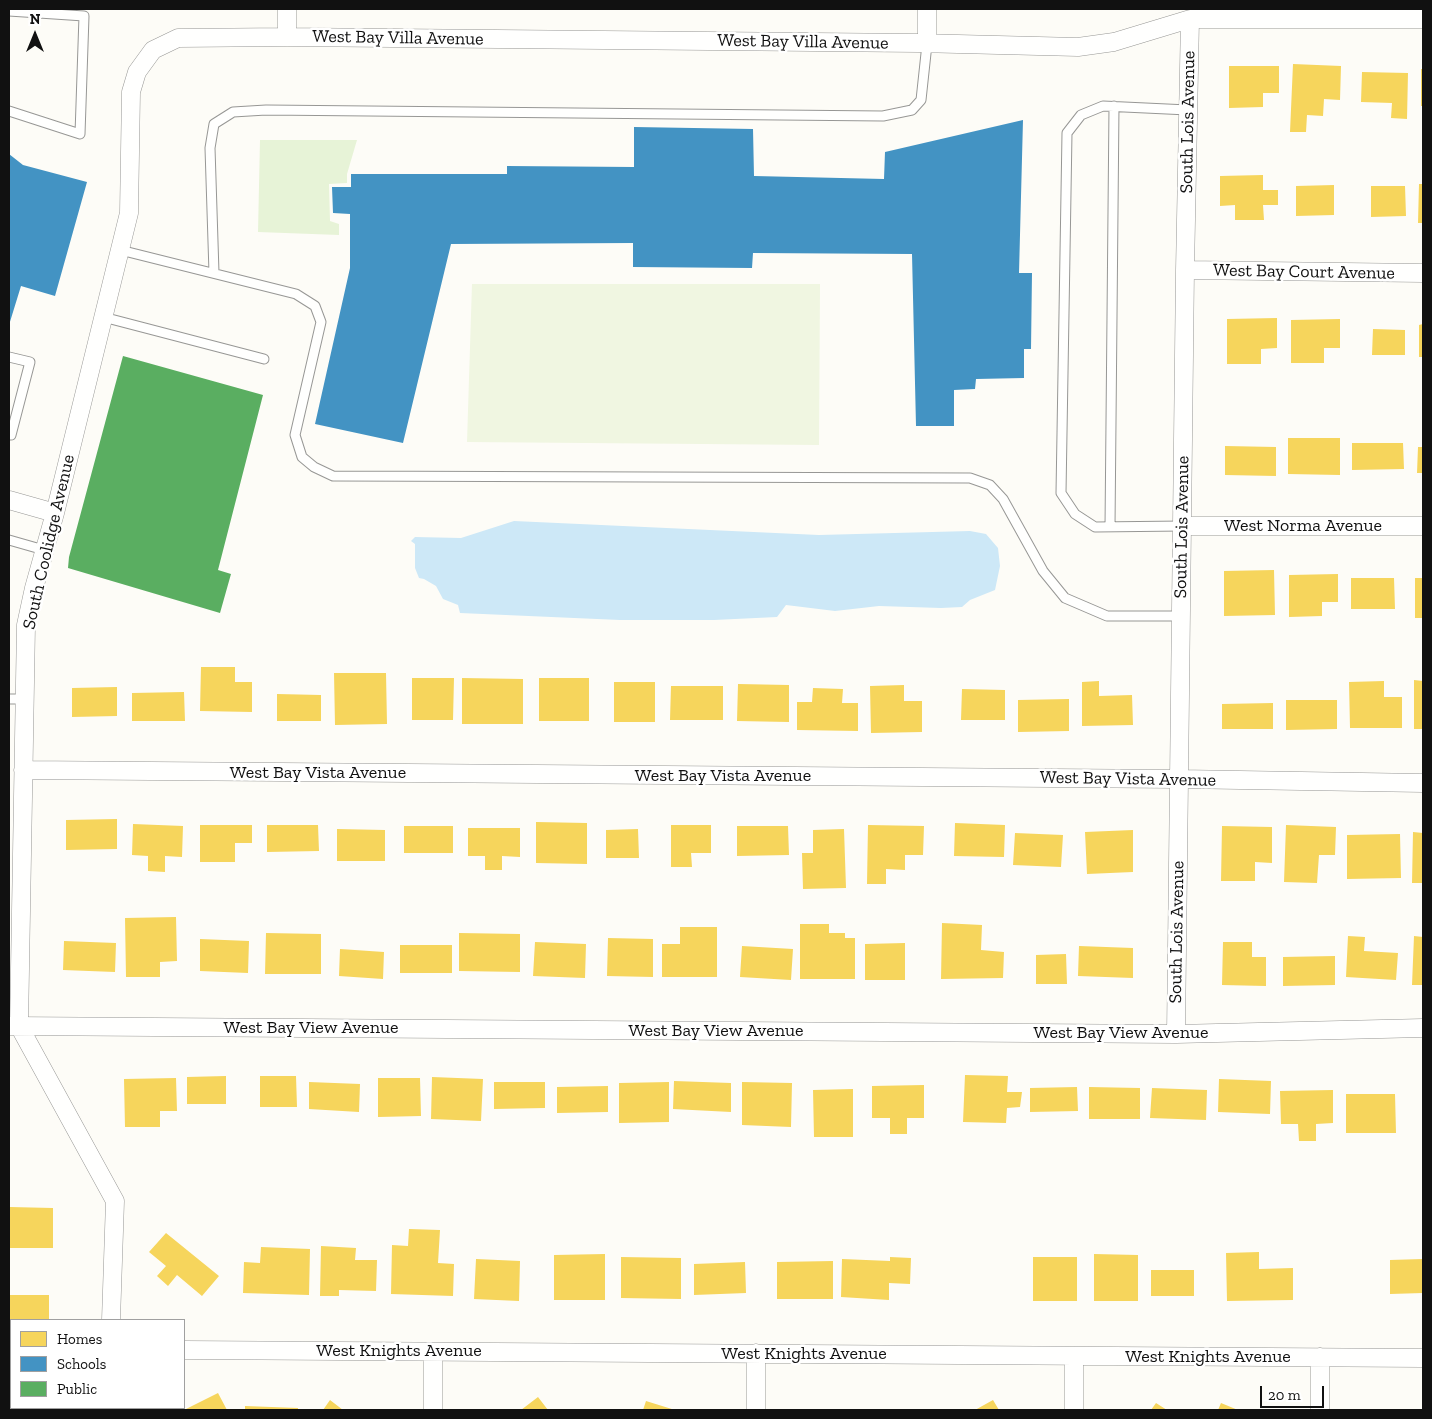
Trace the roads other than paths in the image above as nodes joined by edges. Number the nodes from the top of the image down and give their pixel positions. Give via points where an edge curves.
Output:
1 (287, 9) edge
2 (927, 9) edge
3 (9, 11) edge
4 (1190, 19) junction
5 (1423, 19) edge
6 (287, 37) junction
7 (178, 38) joint
8 (927, 44) junction
9 (1114, 106) junction
10 (1188, 110) junction
11 (9, 111) edge
12 (120, 250) junction
13 (1185, 270) junction
14 (214, 273) junction
15 (1423, 273) edge
16 (103, 317) junction
17 (9, 357) edge
18 (264, 359) dead end
19 (9, 435) edge
20 (9, 500) edge
21 (55, 513) junction
22 (1183, 526) junction
23 (1423, 526) edge
24 (1110, 527) junction
25 (9, 540) edge
26 (44, 550) junction
27 (1181, 616) junction
28 (17, 699) edge
29 (23, 770) junction
30 (1179, 779) junction
31 (1423, 783) edge
32 (14, 1026) edge
33 (1423, 1028) edge
34 (1176, 1034) junction
35 (111, 1319) edge
36 (185, 1350) edge
37 (433, 1352) junction
38 (756, 1353) junction
39 (1074, 1356) junction
40 (1320, 1357) junction
41 (1423, 1358) edge
42 (433, 1410) edge
43 (756, 1410) edge
44 (1074, 1410) edge
45 (1320, 1410) edge

1 - 6 street
2 - 8 street
3 - 11 lane via 84,16 80,134
4 - 5 street, West Bay Villa Avenue
4 - 8 street, West Bay Villa Avenue via 1114,42 1078,47
4 - 10 street, South Lois Avenue
6 - 7 street, West Bay Villa Avenue
6 - 8 street, West Bay Villa Avenue
7 - 12 street, South Coolidge Avenue via 153,50 137,72 131,92 129,213
8 - 14 lane via 921,100 912,110 883,116 233,112 214,124 210,148
9 - 10 lane
9 - 24 lane
9 - 24 lane via 1103,106 1081,115 1067,133 1061,493 1075,514 1094,528
10 - 13 street, South Lois Avenue
12 - 14 lane
12 - 16 street, South Coolidge Avenue
13 - 15 street, West Bay Court Avenue
13 - 22 street, South Lois Avenue
14 - 27 lane via 296,294 316,306 322,322 295,435 302,456 314,467 333,476 970,478 990,485 1003,499 1043,571 1065,598 1107,616
16 - 18 lane
16 - 21 street, South Coolidge Avenue
17 - 19 lane via 30,362
20 - 21 street
21 - 26 street, South Coolidge Avenue
22 - 23 street, West Norma Avenue
22 - 24 lane
22 - 27 street, South Lois Avenue
25 - 26 lane
26 - 28 street, South Coolidge Avenue via 26,625
27 - 30 street, South Lois Avenue
28 - 29 street, South Coolidge Avenue
29 - 30 street, West Bay Vista Avenue
29 - 32 street, South Coolidge Avenue
30 - 31 street, West Bay Vista Avenue
30 - 34 street, South Lois Avenue
32 - 34 street, West Bay View Avenue
32 - 35 street, South Coolidge Avenue via 115,1201
33 - 34 street, West Bay View Avenue
36 - 37 street, West Knights Avenue
37 - 38 street, West Knights Avenue
37 - 42 street
38 - 39 street, West Knights Avenue
38 - 43 street
39 - 40 street, West Knights Avenue
39 - 44 street
40 - 41 street, West Knights Avenue
40 - 45 street

